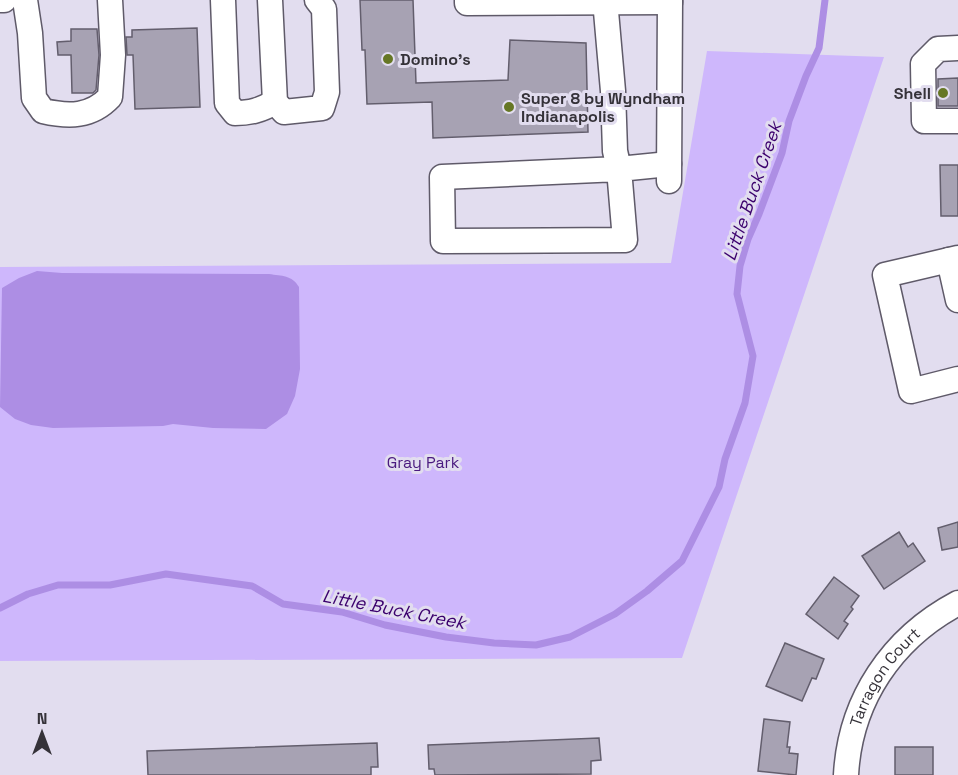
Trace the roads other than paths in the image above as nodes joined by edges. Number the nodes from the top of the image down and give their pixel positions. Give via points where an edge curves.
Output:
1 (0, 0) edge
2 (4, 0) edge
3 (25, 0) edge
4 (110, 0) edge
5 (224, 0) edge
6 (270, 0) edge
7 (317, 0) edge
8 (467, 0) edge
9 (605, 1) edge
10 (670, 1) edge
11 (958, 48) edge
12 (275, 102) junction
13 (958, 121) edge
14 (619, 169) junction
15 (954, 259) edge
16 (958, 300) edge
17 (958, 379) edge
18 (958, 603) edge
19 (846, 775) edge

1 - 2 street
3 - 4 street via 34,98 43,111 59,115 83,114 100,107 110,97
5 - 12 street via 227,103 235,113 250,113
6 - 12 street
7 - 12 street via 324,9 327,92 322,108 284,112
8 - 9 street
9 - 10 street
9 - 14 street
10 - 14 street via 669,172
11 - 13 street via 938,49 923,64 924,121
14 - 14 street via 442,177 443,241 625,240
15 - 16 street
15 - 17 street via 885,275 911,392
18 - 19 street, Tarragon Court via 903,642 873,680 851,734

